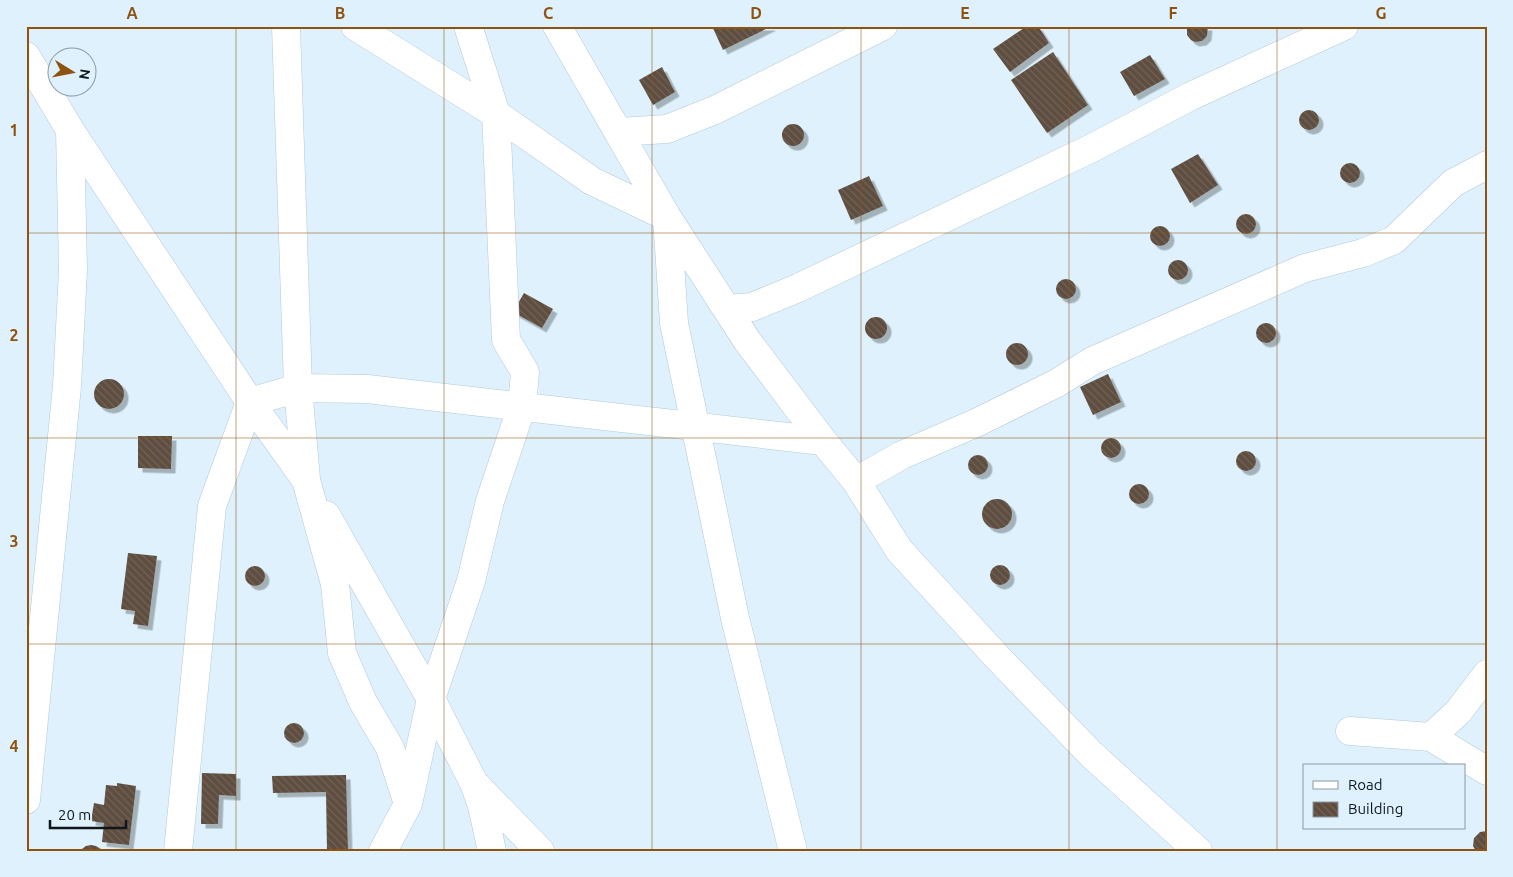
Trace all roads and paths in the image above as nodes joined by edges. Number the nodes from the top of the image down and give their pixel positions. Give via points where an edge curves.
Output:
1 (286, 26) edge
2 (355, 26) edge
3 (468, 26) edge
4 (557, 26) edge
5 (883, 26) edge
6 (1344, 26) edge
7 (26, 56) edge
8 (496, 114) junction
9 (70, 130) junction
10 (618, 132) junction
11 (1487, 165) edge
12 (667, 217) junction
13 (727, 310) junction
14 (298, 388) junction
15 (250, 402) junction
16 (522, 406) junction
17 (695, 426) junction
18 (823, 441) junction
19 (306, 480) junction
20 (856, 481) junction
21 (1487, 674) edge
22 (432, 699) junction
23 (1350, 731) dead end
24 (1431, 737) junction
25 (1487, 771) edge
26 (474, 783) junction
27 (26, 800) edge
28 (408, 804) junction
29 (178, 851) edge
30 (384, 851) edge
31 (492, 851) edge
32 (540, 851) edge
33 (794, 851) edge
34 (1198, 851) edge

1 - 14 street
2 - 8 street
3 - 8 street
4 - 10 street
5 - 10 street via 715,110 667,129
6 - 13 street via 1191,96 1092,148 798,288 752,307
7 - 9 street
8 - 12 street via 592,181
8 - 16 street via 506,340 525,372
9 - 15 street
9 - 27 street via 73,270 67,386
10 - 12 street
11 - 20 street via 1454,183 1394,240 1363,253 1305,268 1092,361 1057,383 902,455
12 - 13 street
12 - 17 street via 674,323
13 - 18 street
14 - 15 street
14 - 16 street via 368,388
14 - 19 street
15 - 19 street
15 - 29 street via 212,506
16 - 17 street
16 - 22 street via 490,501 471,581
17 - 18 street
17 - 33 street via 735,618
18 - 20 street
19 - 22 street
19 - 28 street via 335,584 342,653 363,702 390,748
20 - 34 street via 899,550 998,658 1092,755
21 - 24 street via 1458,712
22 - 26 street
22 - 28 street
23 - 24 street
24 - 25 street
26 - 31 street
26 - 32 street
28 - 30 street

